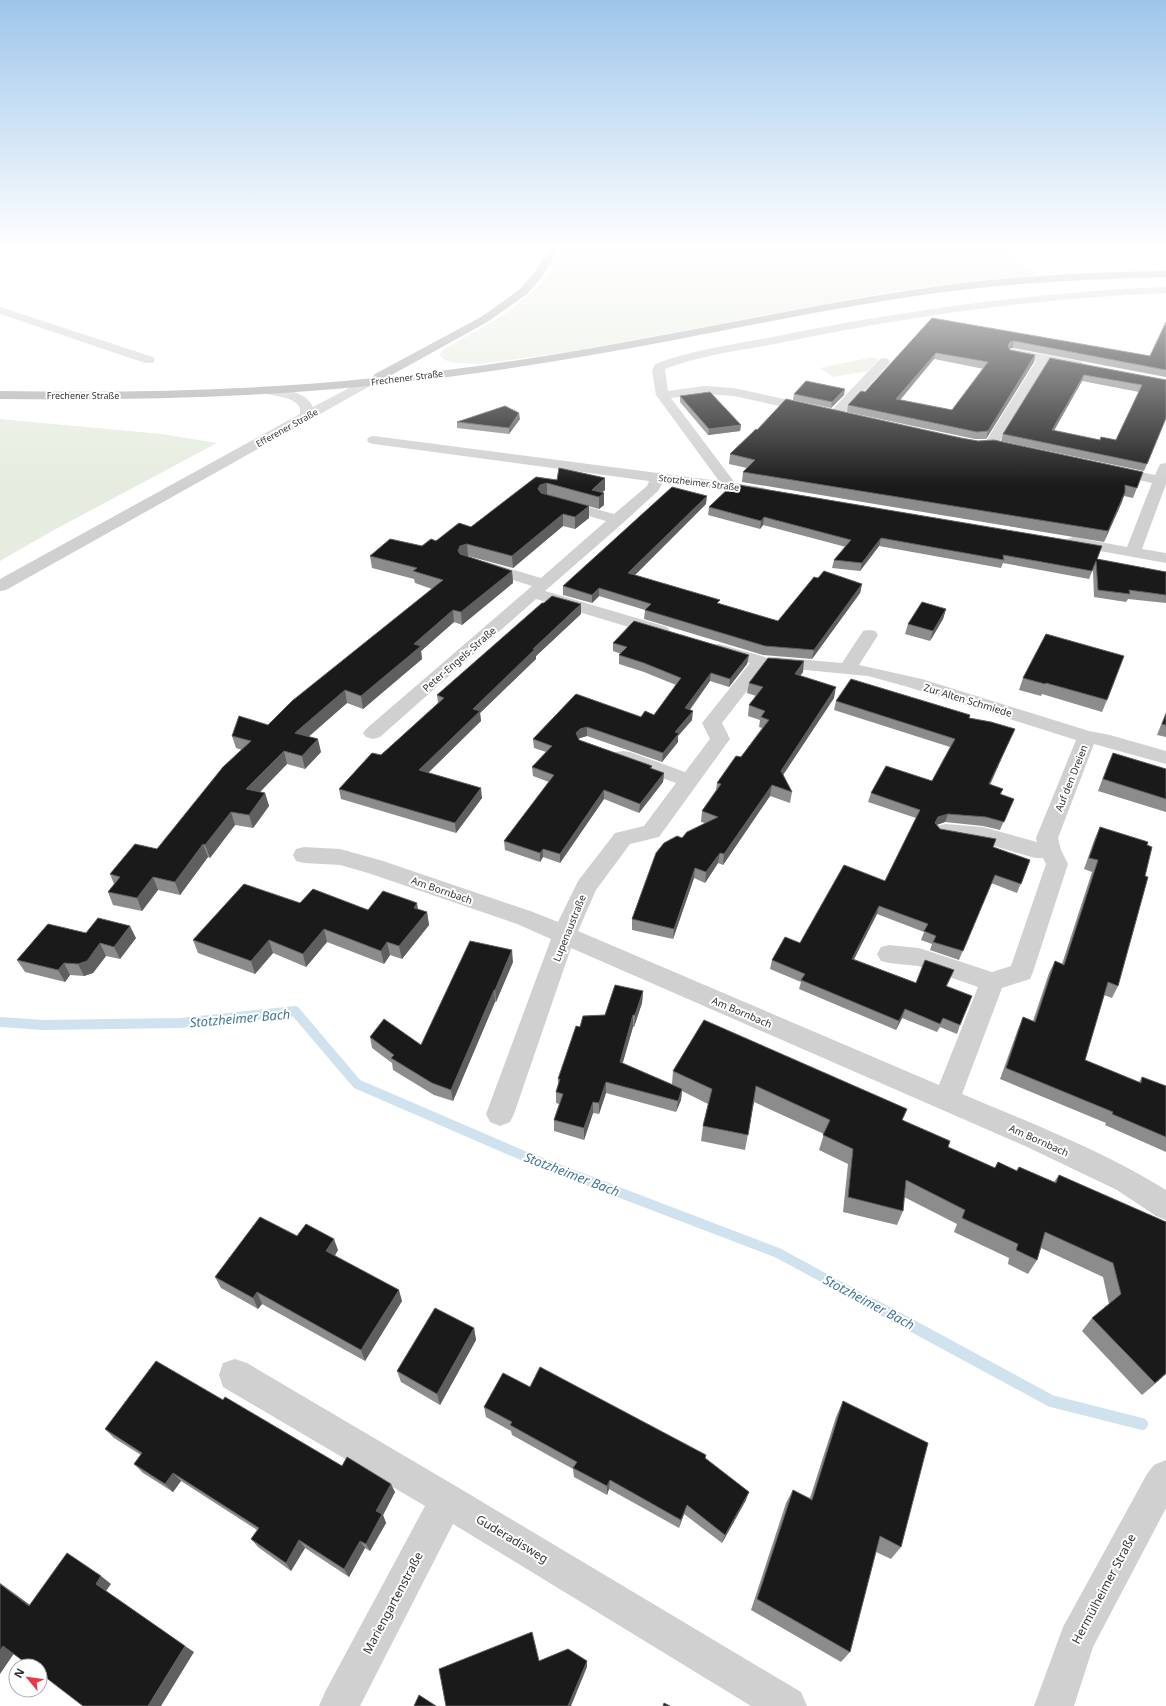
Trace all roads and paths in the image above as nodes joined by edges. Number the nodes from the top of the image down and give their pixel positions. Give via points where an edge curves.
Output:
1 (50, 327) edge
2 (475, 327) edge
3 (723, 327) edge
4 (847, 327) edge
5 (1013, 353) edge
6 (435, 357) junction
7 (1043, 359) junction
8 (149, 360) dead end
9 (884, 362) dead end
10 (1089, 367) edge
11 (478, 369) junction
12 (366, 383) junction
13 (270, 391) junction
14 (0, 395) edge
15 (662, 395) junction
16 (835, 415) junction
17 (306, 418) junction
18 (850, 418) edge
19 (374, 440) dead end
20 (991, 444) junction
21 (975, 445) edge
22 (1006, 447) edge
23 (1166, 466) edge
24 (1099, 467) edge
25 (658, 477) junction
26 (1160, 480) junction
27 (730, 486) junction
28 (777, 494) edge
29 (547, 500) edge
30 (618, 520) junction
31 (1058, 540) edge
32 (1133, 552) junction
33 (1166, 558) edge
34 (468, 562) edge
35 (0, 586) edge
36 (539, 589) junction
37 (869, 635) dead end
38 (678, 636) edge
39 (700, 643) edge
40 (761, 661) junction
41 (848, 668) junction
42 (373, 733) dead end
43 (1087, 737) junction
44 (609, 751) edge
45 (1166, 758) edge
46 (688, 780) junction
47 (945, 831) edge
48 (1050, 850) junction
49 (304, 855) dead end
50 (564, 935) junction
51 (889, 954) dead end
52 (992, 982) junction
53 (946, 1100) junction
54 (500, 1114) dead end
55 (1166, 1206) edge
56 (235, 1375) dead end
57 (1166, 1477) edge
58 (447, 1500) junction
59 (339, 1706) edge
60 (787, 1706) edge
61 (1054, 1706) edge

1 - 8 street
2 - 6 main road, Efferener Straße
3 - 11 main road, Frechener Straße via 588,352
4 - 15 street via 686,358 659,368
5 - 7 street
6 - 11 main road via 452,367
6 - 12 main road, Efferener Straße
7 - 10 street
7 - 20 street
9 - 16 street
11 - 12 main road, Frechener Straße
12 - 13 main road, Frechener Straße
12 - 17 street, Efferener Straße
13 - 14 main road, Frechener Straße via 96,396
13 - 17 street via 303,401 307,408
15 - 16 street via 704,390 734,392
15 - 27 street
16 - 18 street
17 - 35 street, Efferener Straße
19 - 25 street, Stotzheimer Straße
20 - 21 street
20 - 22 street
23 - 26 street
24 - 26 street
25 - 27 street, Stotzheimer Straße
25 - 30 street, Peter-Engels-Straße via 653,488
26 - 32 street
27 - 28 street, Stotzheimer Straße
29 - 30 street
30 - 36 street, Peter-Engels-Straße
31 - 32 street
32 - 33 street
34 - 36 street
36 - 38 street
36 - 42 street, Peter-Engels-Straße
37 - 41 street
39 - 40 street
40 - 41 street, Zur Alten Schmiede
40 - 46 street, Lupenaustraße via 712,723 720,739
41 - 43 street, Zur Alten Schmiede via 915,683
43 - 45 street, Auf den Dreien via 1103,739
43 - 48 street, Auf den Dreien via 1047,838
44 - 46 street
46 - 50 street, Lupenaustraße via 651,832 623,838 586,887
47 - 48 street via 984,834 1035,850
48 - 52 street, Auf den Dreien via 1057,864 1021,972
49 - 50 street, Am Bornbach via 340,858 374,867 525,918
50 - 53 street, Am Bornbach
50 - 54 street, Lupenaustraße
51 - 52 street via 919,957
52 - 53 street
53 - 55 street, Am Bornbach via 1035,1136 1127,1181
56 - 58 street, Guderadisweg
57 - 61 street, Hermülheimer Straße via 1076,1640
58 - 59 street, Mariengartenstraße
58 - 60 street, Guderadisweg

